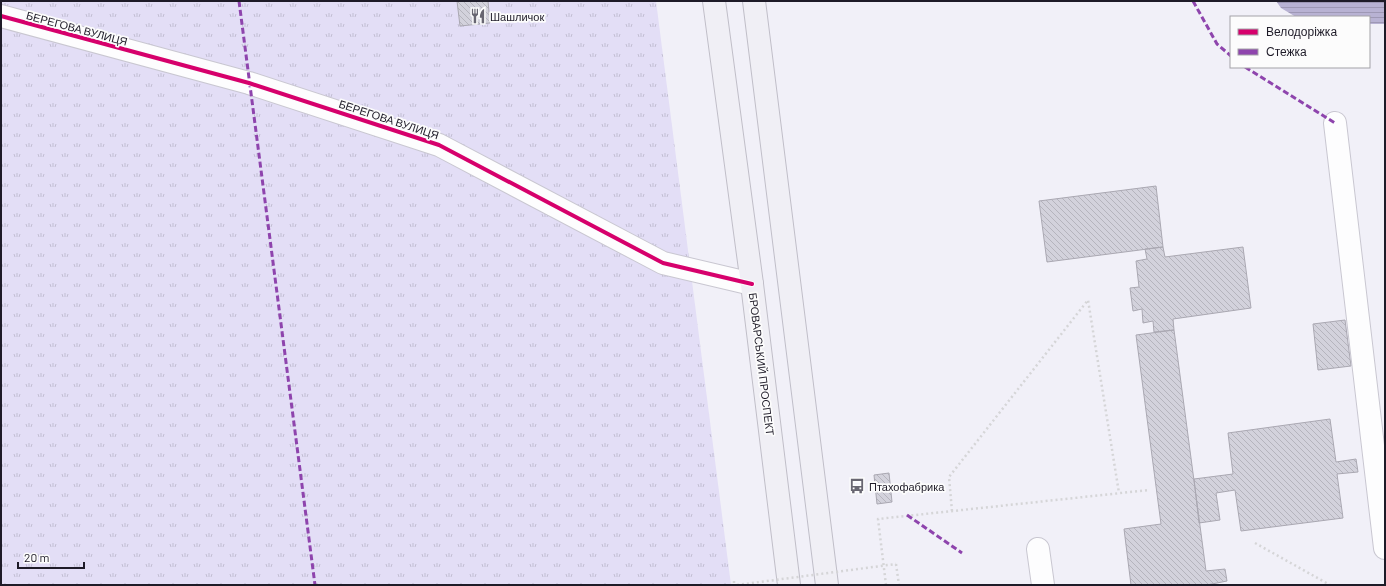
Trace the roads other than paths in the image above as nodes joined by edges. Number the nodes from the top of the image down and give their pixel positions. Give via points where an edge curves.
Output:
1 (714, 1) edge
2 (754, 1) edge
3 (1, 16) edge
4 (1335, 123) dead end
5 (752, 284) junction
6 (1038, 548) dead end
7 (1385, 548) edge
8 (789, 585) edge
9 (827, 585) edge
10 (1043, 585) edge

1 - 5 highway, БРОВАРСЬКИЙ ПРОСПЕКТ
2 - 9 highway
3 - 5 street, БЕРЕГОВА ВУЛИЦЯ via 249,83 439,145 663,263
4 - 7 street
5 - 8 highway, БРОВАРСЬКИЙ ПРОСПЕКТ
6 - 10 street

